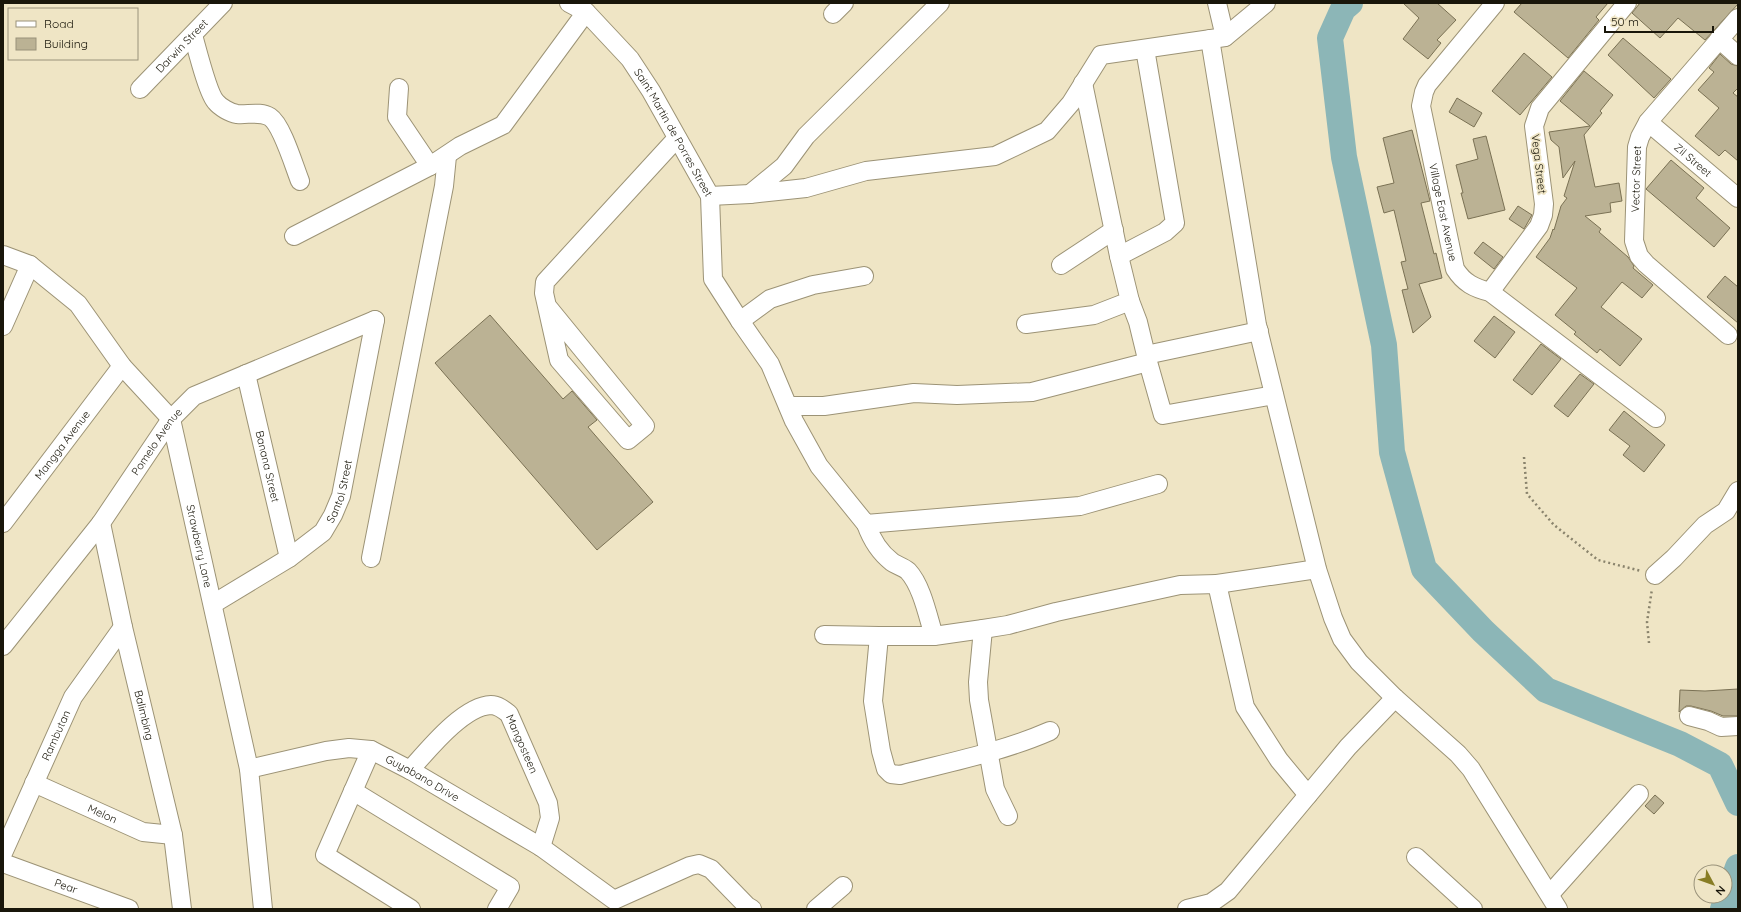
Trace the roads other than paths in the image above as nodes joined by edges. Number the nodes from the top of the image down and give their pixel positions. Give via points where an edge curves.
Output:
1 (223, 3) edge
2 (569, 3) edge
3 (940, 3) edge
4 (1217, 3) edge
5 (1266, 3) edge
6 (1495, 3) edge
7 (1627, 3) edge
8 (586, 12) junction
9 (1738, 18) edge
10 (193, 35) junction
11 (1218, 38) junction
12 (1719, 39) junction
13 (1145, 49) junction
14 (1738, 56) edge
15 (1083, 83) junction
16 (140, 88) dead end
17 (399, 88) dead end
18 (1648, 122) junction
19 (677, 138) junction
20 (447, 156) junction
21 (430, 166) junction
22 (300, 181) dead end
23 (750, 194) junction
24 (710, 196) junction
25 (1738, 198) edge
26 (1114, 230) junction
27 (294, 236) dead end
28 (3, 255) edge
29 (1119, 256) junction
30 (1061, 264) dead end
31 (30, 265) junction
32 (864, 276) dead end
33 (1490, 292) junction
34 (1130, 301) junction
35 (547, 306) junction
36 (375, 320) joint
37 (740, 321) junction
38 (1026, 324) dead end
39 (3, 326) edge
40 (1259, 331) junction
41 (1728, 335) dead end
42 (1147, 359) junction
43 (122, 366) junction
44 (246, 374) junction
45 (1274, 395) junction
46 (788, 406) junction
47 (1656, 418) dead end
48 (171, 419) junction
49 (1158, 484) dead end
50 (1738, 491) edge
51 (3, 523) edge
52 (101, 523) junction
53 (866, 524) junction
54 (289, 558) junction
55 (371, 558) dead end
56 (1317, 569) junction
57 (1655, 575) road end
58 (1217, 584) junction
59 (213, 604) junction
60 (123, 627) junction
61 (982, 629) junction
62 (824, 635) dead end
63 (879, 636) junction
64 (934, 636) junction
65 (3, 646) edge
66 (1395, 698) junction
67 (1689, 716) dead end
68 (1738, 726) edge
69 (1050, 731) dead end
70 (371, 750) junction
71 (988, 752) junction
72 (249, 769) junction
73 (410, 770) junction
74 (34, 783) junction
75 (353, 791) junction
76 (1639, 794) dead end
77 (1308, 795) junction
78 (1008, 816) dead end
79 (173, 835) junction
80 (541, 847) junction
81 (3, 853) edge
82 (1416, 857) dead end
83 (3, 863) edge
84 (843, 886) dead end
85 (1554, 902) edge
86 (614, 904) edge
87 (129, 909) edge
88 (182, 909) edge
89 (263, 909) edge
90 (411, 909) edge
91 (497, 909) edge
92 (752, 909) edge
93 (816, 909) edge
94 (1187, 909) edge
95 (1473, 909) edge

1 - 10 street, Darwin Street
2 - 8 street, Saint Martin de Porres Street
3 - 23 street via 806,136 784,166
4 - 11 street
5 - 11 street
6 - 33 street, Village East Avenue via 1427,85 1421,106 1455,270 1461,279 1476,289
7 - 33 street, Vega Street via 1540,108 1534,126 1544,204 1543,215 1539,226
8 - 19 street, Saint Martin de Porres Street via 630,59
8 - 20 street via 503,125 460,146
9 - 12 street, Vector Street
10 - 16 street, Darwin Street
10 - 22 street via 215,102 236,114 261,113 271,117 279,126
11 - 13 street, Saint Martin de Porres Street
11 - 40 street
12 - 14 street
12 - 18 street, Vector Street
13 - 15 street, Saint Martin de Porres Street via 1101,55
13 - 29 street via 1175,223 1170,229
15 - 23 street, Saint Martin de Porres Street via 1071,103 1047,130 995,156 866,171 806,188
15 - 26 street
17 - 21 street via 397,117
18 - 25 street, Zil Street
18 - 41 street, Vector Street via 1640,137 1636,160 1634,241 1639,256
19 - 24 street, Saint Martin de Porres Street
19 - 35 street via 545,282
20 - 21 street
20 - 55 street via 444,186
21 - 27 street
23 - 24 street, Saint Martin de Porres Street
24 - 37 street via 713,279
26 - 29 street
26 - 30 street
28 - 31 street, Strawberry Lane
29 - 34 street
31 - 39 street
31 - 43 street, Strawberry Lane via 78,304
32 - 37 street via 813,285 770,299
33 - 47 street, Village East Avenue
34 - 38 street via 1094,315
34 - 42 street
35 - 35 street via 645,426 628,440 559,360
36 - 44 street, Pomelo Avenue
36 - 54 street, Santol Street via 338,502 323,532
37 - 46 street via 770,364
40 - 42 street
40 - 45 street
42 - 45 street via 1163,415
42 - 46 street via 1032,392 914,393 824,406
43 - 48 street, Strawberry Lane
43 - 51 street, Mangga Avenue
44 - 48 street, Pomelo Avenue via 194,396
44 - 54 street, Banana Street
45 - 56 street
46 - 53 street via 819,466
48 - 52 street, Pomelo Avenue
48 - 59 street, Strawberry Lane
49 - 53 street via 1080,506
50 - 57 street via 1726,511 1705,525
52 - 60 street, Balimbing
52 - 65 street, Pomelo Avenue
53 - 64 street via 879,550 892,562 908,571 916,584
54 - 59 street, Santol Street
56 - 58 street
56 - 66 street via 1342,639 1359,662
58 - 61 street via 1180,585
58 - 77 street via 1245,707 1279,760
59 - 72 street, Strawberry Lane
60 - 74 street, Rambutan via 73,697
60 - 79 street, Balimbing
61 - 64 street
61 - 71 street via 978,682
62 - 63 street
63 - 64 street
63 - 71 street via 873,701 881,751 888,771 900,775
66 - 77 street via 1348,746
66 - 85 street via 1458,754 1471,769
67 - 68 street via 1721,727
69 - 71 street
70 - 72 street, Guyabano Drive via 349,748 326,751
70 - 73 street, Guyabano Drive
70 - 75 street
71 - 78 street via 995,789
72 - 89 street, Strawberry Lane
73 - 80 street, Guyabano Drive
73 - 80 street, Mangosteen via 465,715 478,707 492,705 503,709 509,714 548,803 550,818
74 - 79 street, Melon via 143,832
74 - 81 street, Rambutan
75 - 90 street via 325,855
75 - 91 street via 510,887
76 - 85 street
77 - 94 street via 1228,891 1211,903
79 - 88 street, Balimbing
80 - 86 street, Guyabano Drive
82 - 95 street
83 - 87 street, Pear
84 - 93 street
86 - 92 street via 690,866 700,864 711,869

